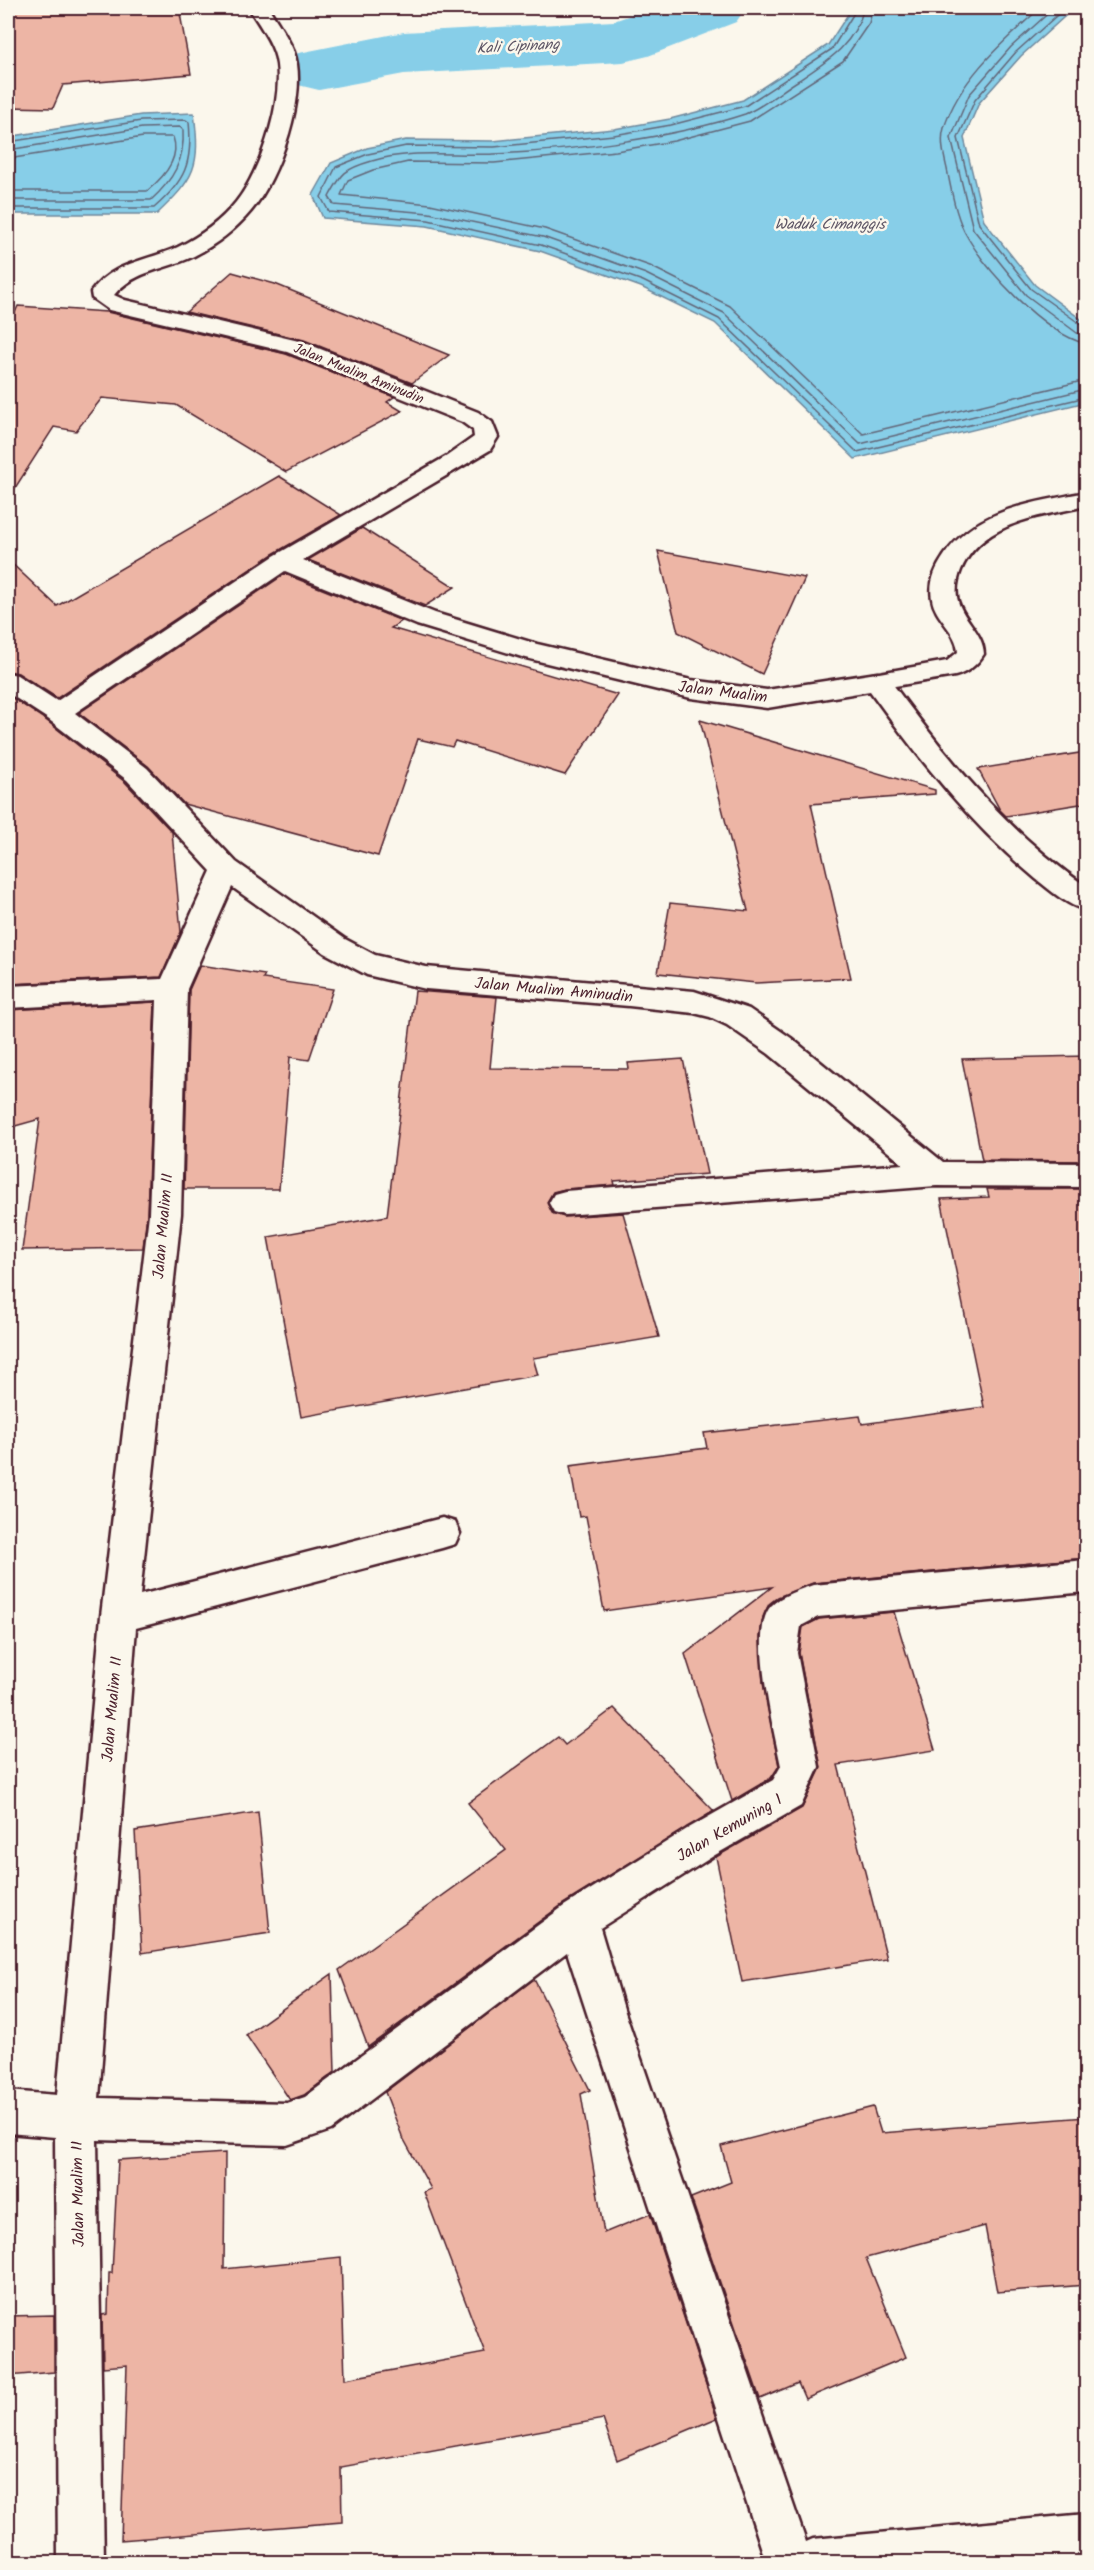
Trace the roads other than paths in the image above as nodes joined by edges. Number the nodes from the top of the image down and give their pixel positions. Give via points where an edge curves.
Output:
1 (259, 8) edge
2 (1086, 499) edge
3 (283, 561) junction
4 (867, 683) junction
5 (11, 687) edge
6 (57, 713) junction
7 (226, 869) junction
8 (1086, 900) edge
9 (172, 990) junction
10 (8, 997) edge
11 (936, 1174) junction
12 (1086, 1175) edge
13 (564, 1203) dead end
14 (442, 1533) dead end
15 (1086, 1576) edge
16 (119, 1616) junction
17 (578, 1920) junction
18 (8, 2112) edge
19 (76, 2118) junction
20 (1086, 2537) edge
21 (81, 2562) edge
22 (789, 2562) edge
23 (813, 2562) edge

1 - 3 street, Jalan Mualim Aminudin via 284,52 289,85 284,115 264,172 232,221 185,252 128,271 102,292 103,298 117,305 295,347 470,417 486,430 482,445
2 - 4 street, Jalan Mualim via 1000,520 963,548 943,584 945,602 953,619 971,642 971,654 955,669
3 - 4 street, Jalan Mualim via 426,619 624,674 767,699
3 - 6 street, Jalan Mualim Aminudin
4 - 8 street via 992,822
5 - 6 street, Jalan Mualim Aminudin
6 - 7 street, Jalan Mualim Aminudin via 137,774
7 - 9 street, Jalan Mualim II
7 - 11 street, Jalan Mualim Aminudin via 335,946 383,969 426,978 694,1002 738,1017 780,1046
9 - 10 street
9 - 16 street, Jalan Mualim II via 165,1214
11 - 12 street
11 - 13 street
14 - 16 street
15 - 17 street, Jalan Kemuning 1 via 813,1601 784,1617 779,1653 800,1767 787,1793
16 - 19 street, Jalan Mualim II
17 - 19 street via 316,2115 287,2124
17 - 22 street via 604,2009
18 - 19 street
19 - 21 street, Jalan Mualim II
20 - 23 street

